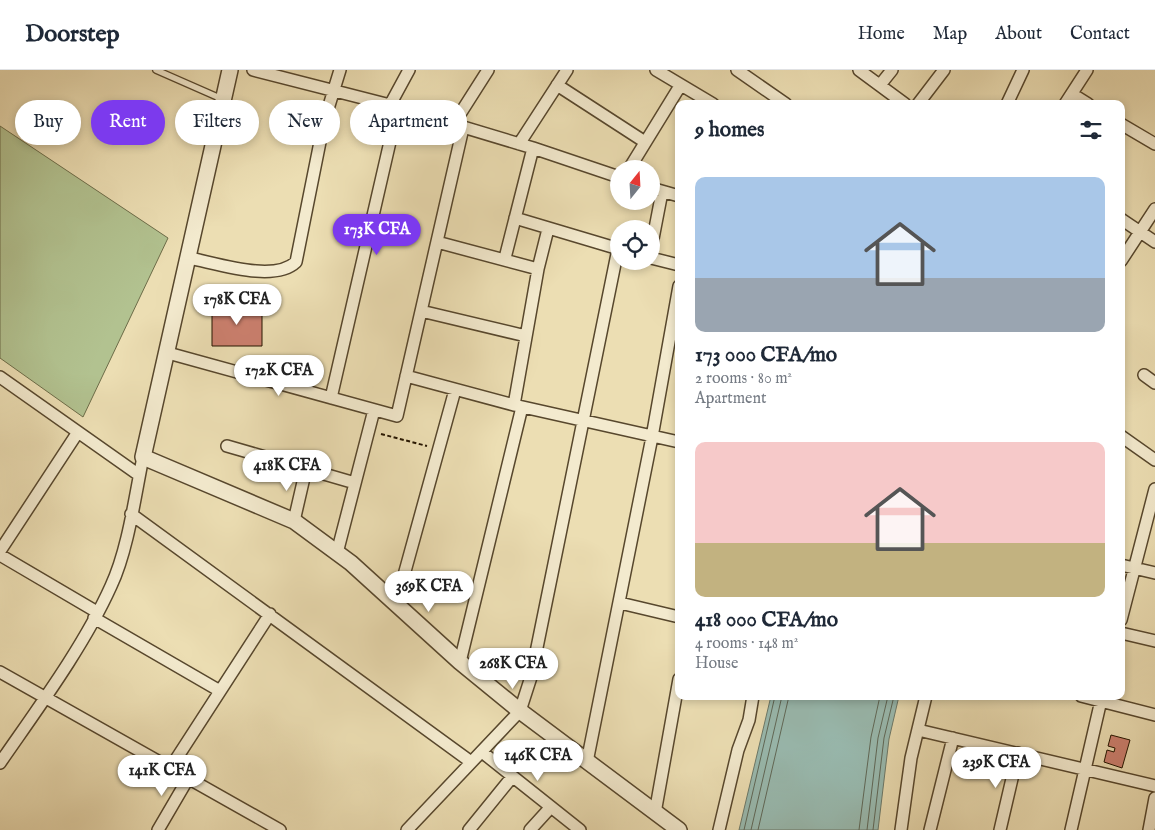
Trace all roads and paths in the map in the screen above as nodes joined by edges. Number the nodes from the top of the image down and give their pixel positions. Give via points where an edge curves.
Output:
1 (156, 70) edge
2 (230, 70) edge
3 (253, 70) edge
4 (340, 70) edge
5 (409, 70) edge
6 (488, 70) edge
7 (567, 70) edge
8 (656, 70) edge
9 (737, 70) edge
10 (859, 70) edge
11 (892, 70) edge
12 (944, 70) edge
13 (1023, 70) edge
14 (1087, 70) edge
15 (270, 72) edge
16 (557, 85) junction
17 (880, 85) junction
18 (680, 86) junction
19 (334, 92) junction
20 (1072, 94) junction
21 (929, 99) edge
22 (224, 100) joint
23 (368, 100) edge
24 (396, 100) edge
25 (706, 100) edge
26 (780, 100) edge
27 (900, 100) edge
28 (1009, 100) edge
29 (1068, 100) edge
30 (1082, 100) edge
31 (467, 109) edge
32 (1125, 126) edge
33 (467, 129) edge
34 (645, 142) junction
35 (519, 144) junction
36 (1155, 144) edge
37 (214, 145) edge
38 (386, 145) edge
39 (455, 145) edge
40 (533, 148) junction
41 (634, 160) edge
42 (610, 174) edge
43 (660, 191) edge
44 (675, 195) edge
45 (1155, 209) edge
46 (515, 218) junction
47 (1125, 222) edge
48 (548, 229) junction
49 (1139, 232) junction
50 (437, 242) junction
51 (1155, 242) edge
52 (610, 246) edge
53 (1125, 255) edge
54 (189, 258) junction
55 (505, 258) junction
56 (660, 260) edge
57 (675, 264) edge
58 (538, 269) junction
59 (614, 270) edge
60 (675, 308) edge
61 (421, 311) junction
62 (526, 336) junction
63 (168, 353) junction
64 (1144, 375) dead end
65 (406, 376) junction
66 (1, 378) edge
67 (1155, 383) edge
68 (456, 390) junction
69 (331, 398) junction
70 (518, 406) junction
71 (374, 410) junction
72 (584, 421) junction
73 (369, 431) junction
74 (78, 432) junction
75 (652, 437) junction
76 (1125, 439) edge
77 (675, 441) edge
78 (227, 446) dead end
79 (439, 449) junction
80 (143, 457) junction
81 (1155, 460) edge
82 (306, 469) junction
83 (139, 476) junction
84 (355, 483) junction
85 (1155, 489) edge
86 (131, 514) junction
87 (294, 521) junction
88 (0, 551) edge
89 (338, 553) junction
90 (0, 555) edge
91 (1125, 566) edge
92 (1134, 568) junction
93 (1155, 573) edge
94 (620, 603) junction
95 (396, 604) junction
96 (1125, 604) edge
97 (270, 614) junction
98 (96, 615) junction
99 (675, 616) edge
100 (1125, 634) edge
101 (1155, 641) edge
102 (460, 662) junction
103 (0, 672) edge
104 (220, 691) junction
105 (45, 699) junction
106 (675, 700) edge
107 (752, 700) edge
108 (925, 700) edge
109 (1101, 700) edge
110 (1104, 700) edge
111 (520, 711) junction
112 (1155, 715) edge
113 (918, 730) junction
114 (953, 738) junction
115 (482, 752) junction
116 (1018, 754) junction
117 (471, 762) junction
118 (587, 762) junction
119 (0, 763) edge
120 (171, 767) junction
121 (1085, 769) junction
122 (188, 777) junction
123 (512, 777) junction
124 (1155, 786) edge
125 (1155, 798) edge
126 (550, 808) junction
127 (655, 813) junction
128 (158, 830) edge
129 (280, 830) edge
130 (407, 830) edge
131 (470, 830) edge
132 (530, 830) edge
133 (580, 830) edge
134 (679, 830) edge
135 (719, 830) edge
136 (901, 830) edge
137 (930, 830) edge
138 (1000, 830) edge
139 (1072, 830) edge
140 (1149, 830) edge

1 - 22 lane
2 - 22 street
3 - 15 street
4 - 19 street
5 - 24 street
6 - 31 street
7 - 16 street
8 - 18 street
9 - 26 street
10 - 17 street
11 - 17 street
12 - 21 street
13 - 28 street
14 - 20 street
15 - 19 street
16 - 34 street
16 - 35 street
17 - 27 street
18 - 25 street
18 - 34 street
19 - 23 street
19 - 54 street via 324,122 296,262 290,268 268,273
20 - 29 street
20 - 30 street
32 - 36 street
33 - 35 street
34 - 41 street
35 - 40 street
37 - 54 street
38 - 69 street
39 - 50 street
40 - 42 street
40 - 46 street
43 - 44 street
45 - 49 street
46 - 48 street
46 - 55 street
47 - 49 street
48 - 52 street
48 - 58 street
49 - 51 street
49 - 53 street
50 - 55 street
50 - 61 street
54 - 63 street
55 - 58 street
56 - 57 street
58 - 62 street
59 - 72 street
60 - 75 street
61 - 62 street
61 - 65 street
62 - 70 street
63 - 69 street
63 - 80 street
64 - 67 street
65 - 68 street
65 - 71 street via 397,416
66 - 74 street
68 - 70 street
68 - 79 street
69 - 71 street
70 - 72 street
70 - 102 street
71 - 73 street
72 - 75 street
72 - 111 street via 531,677
73 - 79 path
73 - 84 street
74 - 83 street
74 - 88 street
75 - 77 street
75 - 94 street
76 - 81 street
78 - 82 street
79 - 95 street
80 - 83 street
80 - 87 street
82 - 84 street
82 - 87 street
83 - 86 street
84 - 89 street
85 - 92 street
86 - 97 street
86 - 98 street via 116,574
87 - 89 street
89 - 95 street
90 - 98 street
91 - 92 street
92 - 93 street
92 - 96 street
94 - 99 street
94 - 118 street
95 - 102 street
97 - 104 street
97 - 117 street
98 - 104 street
98 - 105 street
100 - 101 street
102 - 111 street
103 - 105 street
104 - 120 street
105 - 119 street
105 - 120 street
106 - 127 street
107 - 135 street
108 - 113 street
109 - 121 street
110 - 112 street
111 - 115 street
111 - 118 street
113 - 114 street
113 - 136 street
114 - 116 street
114 - 137 street
115 - 117 street
115 - 123 street
116 - 121 street
116 - 138 street
117 - 130 street
118 - 127 street
120 - 122 street
121 - 124 street
121 - 139 street
122 - 128 street
122 - 129 street
123 - 126 street
123 - 131 street
125 - 140 street
126 - 132 street
126 - 133 street
127 - 134 street

